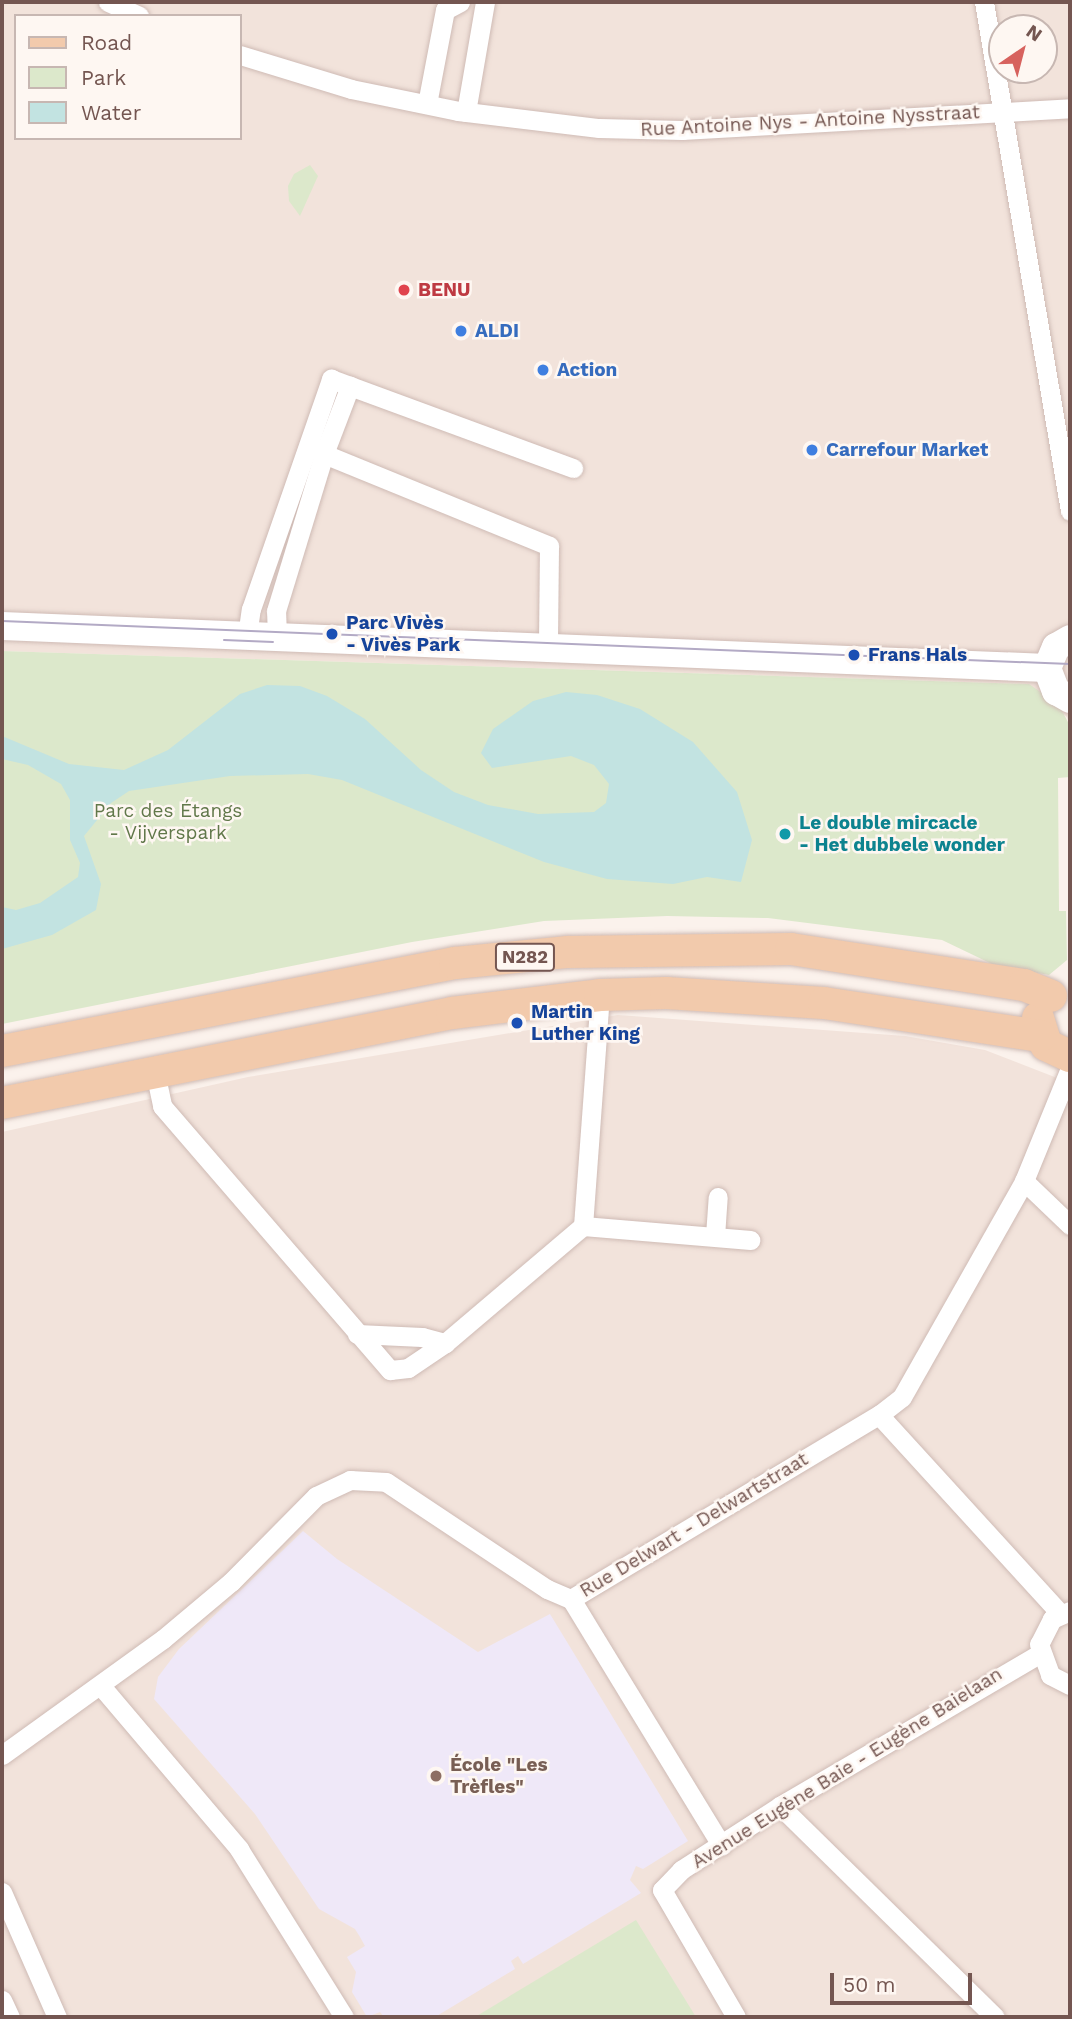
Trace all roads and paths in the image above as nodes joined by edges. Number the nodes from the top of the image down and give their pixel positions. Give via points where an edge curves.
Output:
1 (108, 2) edge
2 (460, 2) edge
3 (485, 2) edge
4 (985, 2) edge
5 (135, 14) edge
6 (242, 56) edge
7 (427, 104) junction
8 (1070, 108) edge
9 (466, 112) junction
10 (1001, 112) junction
11 (350, 386) junction
12 (324, 454) junction
13 (573, 468) dead end
14 (1070, 511) edge
15 (2, 626) edge
16 (247, 636) junction
17 (277, 637) junction
18 (1070, 639) edge
19 (548, 648) junction
20 (1047, 668) junction
21 (1070, 699) edge
22 (1060, 993) edge
23 (600, 995) junction
24 (1040, 1036) junction
25 (2, 1051) edge
26 (1070, 1056) edge
27 (1070, 1068) edge
28 (155, 1072) junction
29 (2, 1102) edge
30 (1024, 1181) junction
31 (718, 1197) dead end
32 (1070, 1225) edge
33 (583, 1226) junction
34 (715, 1236) junction
35 (750, 1240) dead end
36 (357, 1334) junction
37 (445, 1343) junction
38 (879, 1415) junction
39 (571, 1599) junction
40 (1065, 1613) edge
41 (1039, 1654) junction
42 (1070, 1685) edge
43 (101, 1686) junction
44 (2, 1755) edge
45 (780, 1806) junction
46 (722, 1846) junction
47 (2, 1892) edge
48 (2, 2000) edge
49 (10, 2017) edge
50 (57, 2017) edge
51 (344, 2017) edge
52 (736, 2017) edge
53 (995, 2017) edge

1 - 5 street
2 - 7 street via 445,10
3 - 9 street
4 - 10 street
6 - 7 street, Rue Antoine Nys - Antoine Nysstraat via 351,89
7 - 9 street, Rue Antoine Nys - Antoine Nysstraat
8 - 10 street, Rue Antoine Nys - Antoine Nysstraat
9 - 10 street, Rue Antoine Nys - Antoine Nysstraat via 599,128 682,130
10 - 14 street
11 - 12 street
11 - 13 street
11 - 16 street via 331,379 251,609
12 - 17 street via 276,611
12 - 19 street via 549,546
15 - 16 street
16 - 17 street
17 - 19 street
18 - 20 street via 1056,647
19 - 20 street
20 - 21 street via 1056,691
22 - 24 main road, N282 via 1038,1019
22 - 25 main road, N282 via 791,949 648,948 455,963
23 - 24 main road, N282 via 666,993 811,1002
23 - 28 main road, N282 via 452,1013
23 - 33 street
24 - 26 main road, N282 via 1053,1051
27 - 30 street, Rue Delwart - Delwartstraat
28 - 29 main road, N282
28 - 36 street via 162,1106
30 - 32 street
30 - 38 street, Rue Delwart - Delwartstraat via 902,1397
31 - 34 street
33 - 34 street
33 - 37 street
34 - 35 street
36 - 37 street via 422,1337
36 - 37 street via 390,1370 408,1368
38 - 39 street, Rue Delwart - Delwartstraat
38 - 40 street
39 - 43 street, Rue Delwart - Delwartstraat via 547,1589 386,1482 351,1480 316,1496 231,1582
39 - 46 street
40 - 41 street via 1041,1635
41 - 42 street via 1050,1675
41 - 45 street, Avenue Eugène Baie - Eugène Baielaan
43 - 44 street, Rue Delwart - Delwartstraat
43 - 51 street via 239,1849
45 - 46 street, Avenue Eugène Baie - Eugène Baielaan
45 - 53 street
46 - 52 street, Avenue Eugène Baie - Eugène Baielaan via 681,1870 662,1891
47 - 50 street
48 - 49 street

